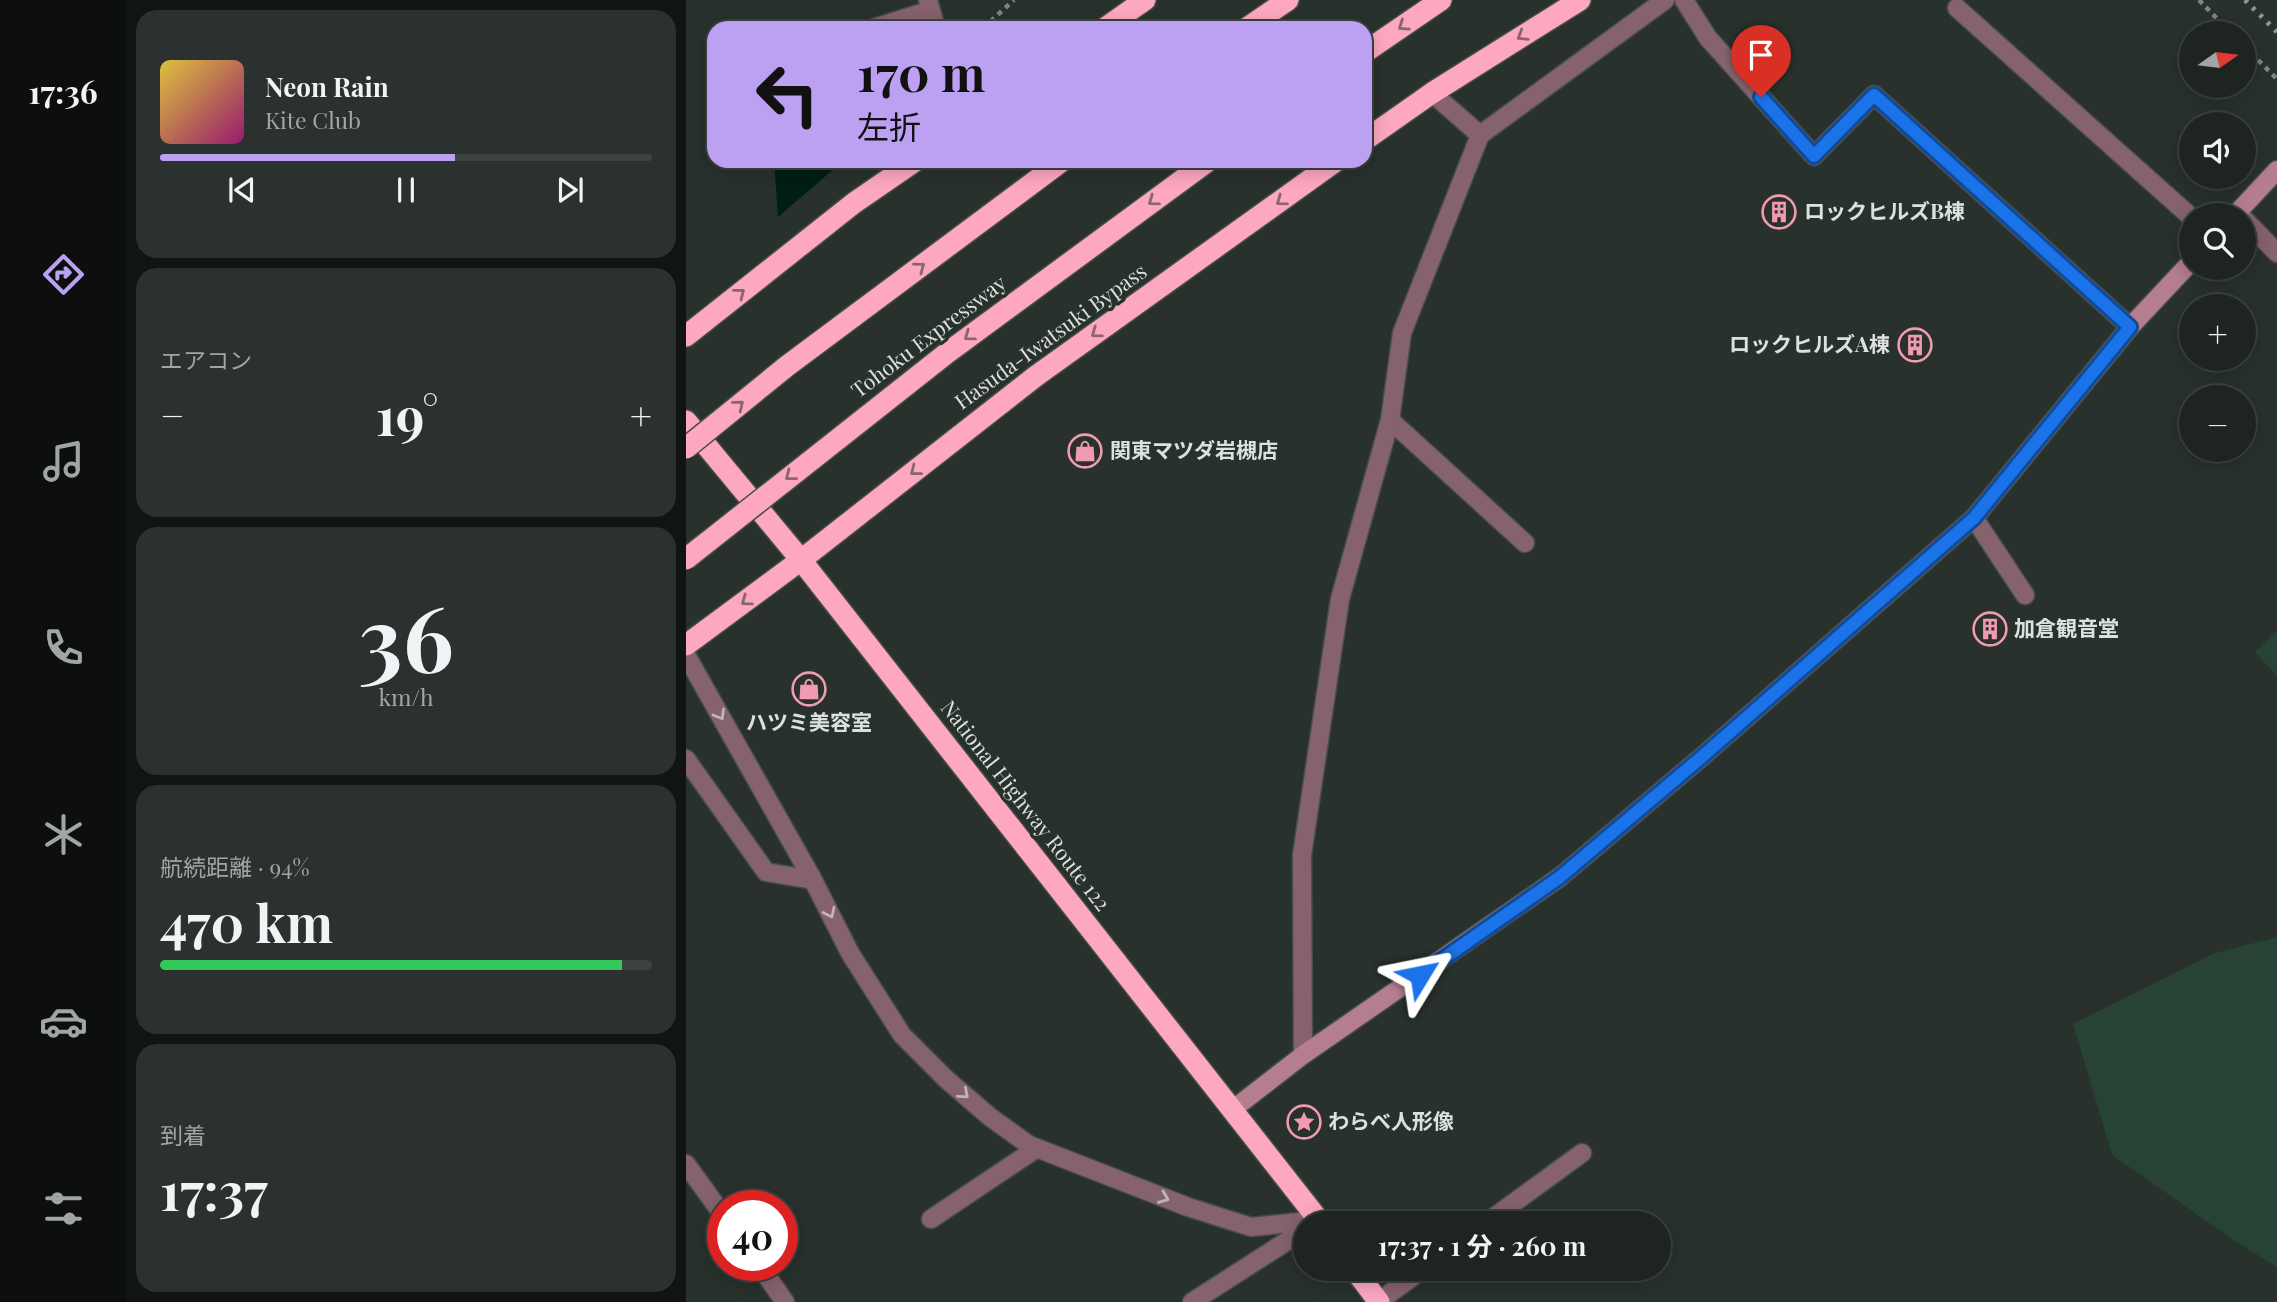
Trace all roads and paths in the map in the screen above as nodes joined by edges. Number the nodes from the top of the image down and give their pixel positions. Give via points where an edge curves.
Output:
1 (1014, 0) edge
2 (1145, 0) edge
3 (1288, 0) edge
4 (1441, 0) edge
5 (1580, 0) edge
6 (1665, 0) edge
7 (1684, 0) edge
8 (2199, 0) edge
9 (929, 5) edge
10 (1957, 8) dead end
11 (891, 21) edge
12 (991, 21) edge
13 (1115, 21) edge
14 (1257, 21) edge
15 (2219, 21) edge
16 (1372, 47) edge
17 (2256, 58) edge
18 (2277, 79) edge
19 (1432, 93) junction
20 (1480, 135) junction
21 (1372, 136) edge
22 (905, 168) edge
23 (1053, 168) edge
24 (1198, 168) edge
25 (1326, 168) edge
26 (2277, 170) edge
27 (2250, 203) edge
28 (2179, 206) edge
29 (2256, 233) edge
30 (2277, 253) edge
31 (2179, 275) edge
32 (2130, 327) junction
33 (686, 336) edge
34 (1390, 420) junction
35 (686, 421) edge
36 (686, 448) edge
37 (1974, 518) junction
38 (1525, 543) dead end
39 (686, 559) edge
40 (801, 560) junction
41 (2025, 594) dead end
42 (686, 645) edge
43 (686, 655) edge
44 (686, 759) edge
45 (813, 880) junction
46 (1303, 1055) junction
47 (1232, 1110) junction
48 (1037, 1148) junction
49 (1582, 1153) dead end
50 (686, 1164) edge
51 (707, 1193) edge
52 (1306, 1211) edge
53 (1502, 1211) edge
54 (931, 1219) dead end
55 (1293, 1225) edge
56 (1293, 1238) edge
57 (770, 1281) edge
58 (1363, 1281) edge
59 (1407, 1281) edge
60 (785, 1302) edge
61 (1192, 1302) edge
62 (1378, 1302) edge

1 - 12 path
2 - 13 highway
3 - 14 highway
4 -> 16 highway
5 -> 19 highway
6 - 20 street
7 - 32 street via 1708,38 1814,156 1874,95
8 - 15 path
9 - 11 street
10 - 28 street
17 - 18 path
19 - 20 street
19 - 21 highway
20 - 34 street via 1402,333
33 -> 22 highway
36 -> 23 highway, bridge via 787,366
24 -> 39 highway, Tohoku Expressway, bridge via 947,353
25 -> 40 highway, Hasuda-Iwatsuki Bypass via 1036,376
26 - 27 street
29 - 30 street
31 - 32 street
32 - 37 street
34 - 38 street
34 - 46 street via 1340,599 1303,855
35 - 40 highway, National Highway Route 122
37 - 41 street
37 - 46 street via 1560,877
40 -> 42 highway, Hasuda-Iwatsuki Bypass
40 - 47 highway, National Highway Route 122
43 -> 45 street
44 - 45 street via 766,872
45 -> 48 street via 850,953 902,1035 990,1117
46 - 47 street
47 - 52 highway, National Highway Route 122
48 - 54 street
48 -> 55 street via 1251,1227
49 - 53 street
50 - 51 street
56 - 61 street
57 - 60 street
58 - 62 highway
59 - 62 street

